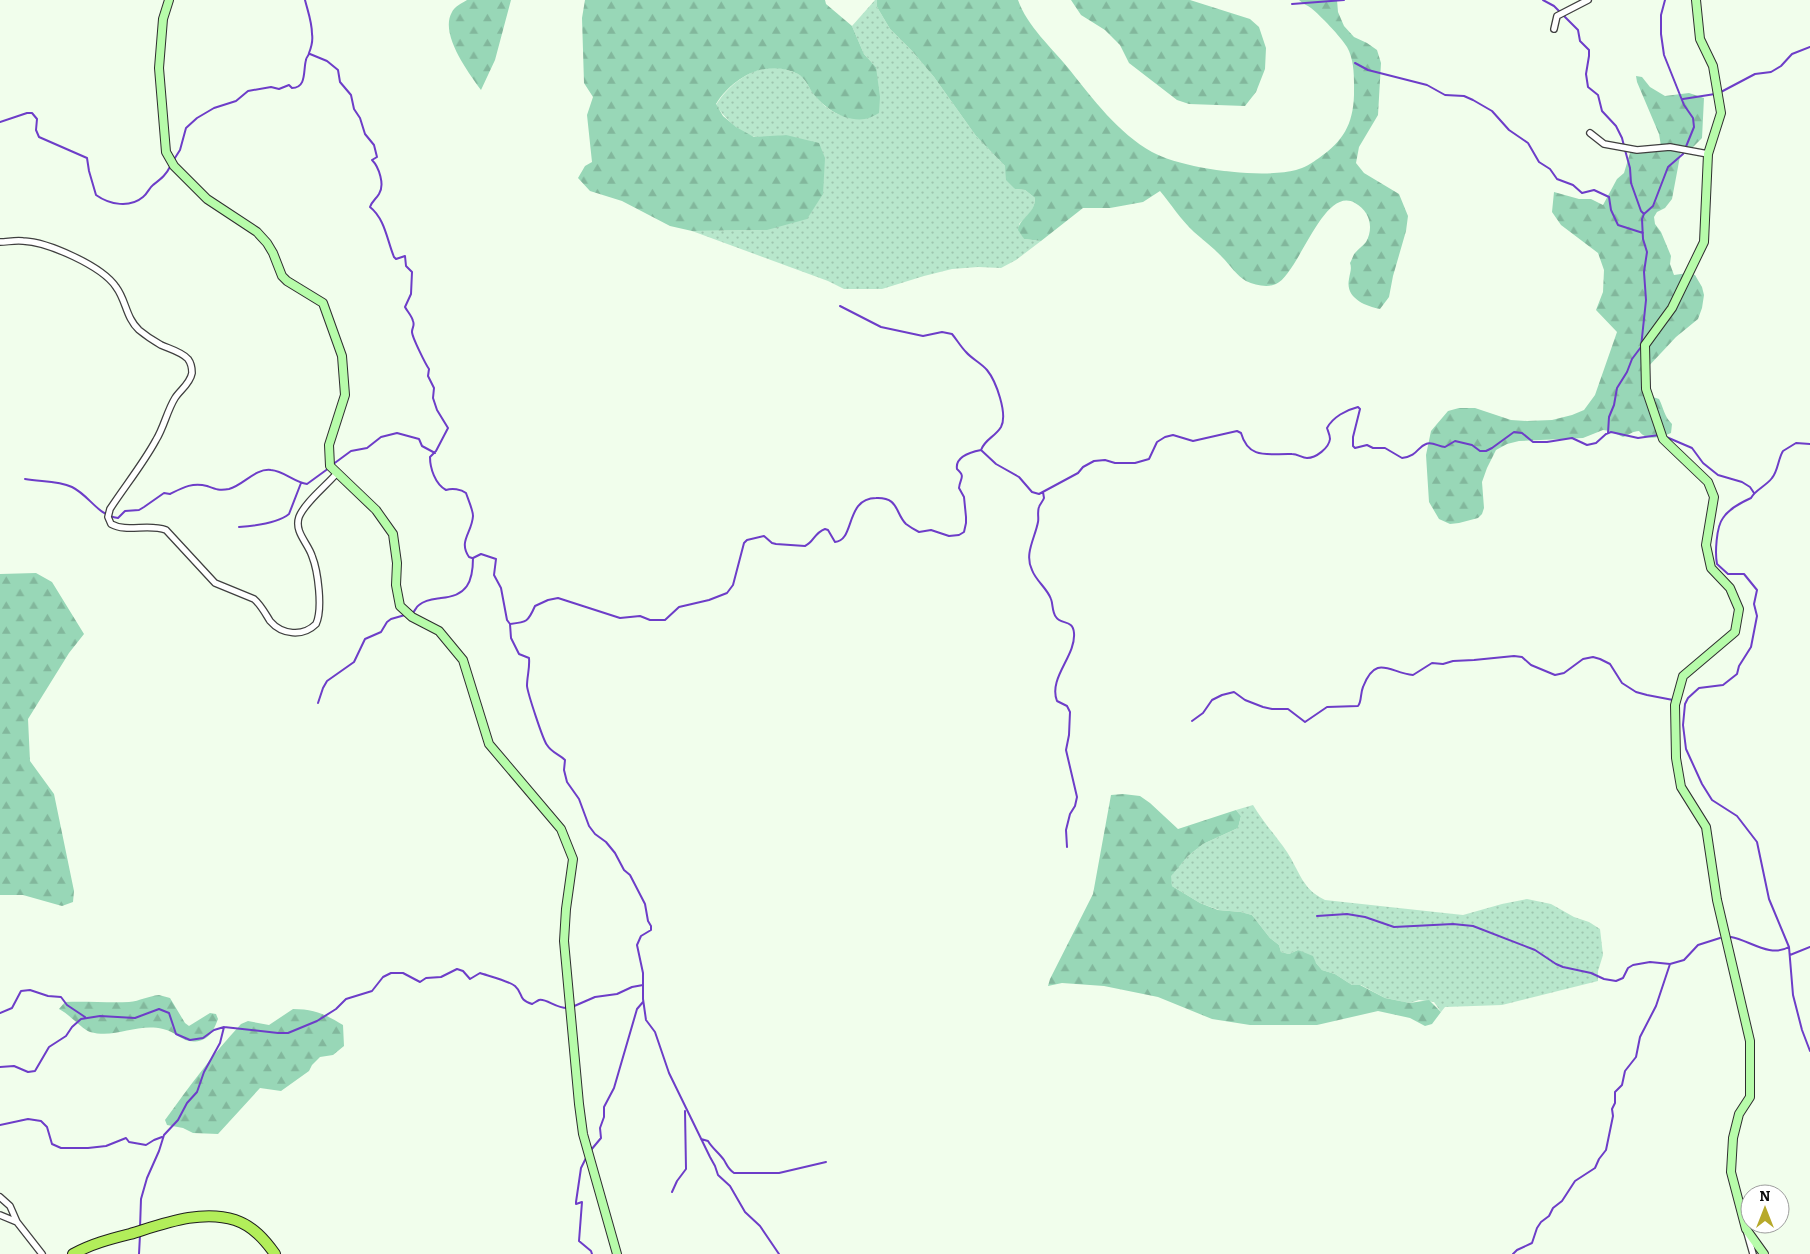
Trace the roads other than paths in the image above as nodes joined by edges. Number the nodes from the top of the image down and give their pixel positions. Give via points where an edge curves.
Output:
1 (169, 0) edge
2 (1588, 0) edge
3 (1696, 0) edge
4 (1554, 29) dead end
5 (1590, 133) dead end
6 (1708, 154) junction
7 (0, 242) edge
8 (337, 474) junction
9 (0, 1197) edge
10 (1740, 1206) edge
11 (0, 1215) edge
12 (17, 1222) junction
13 (1747, 1234) edge
14 (1750, 1234) edge
15 (42, 1254) edge
16 (72, 1254) edge
17 (276, 1254) edge
18 (618, 1254) edge
19 (1753, 1254) edge
20 (1764, 1254) edge

1 - 8 street via 163,20 159,68 166,152 174,166 207,199 257,232 273,253 282,276 323,303 342,356 345,396 329,445 330,466
2 - 4 street via 1557,16
3 - 6 street via 1700,39 1713,66 1721,113
5 - 6 street via 1604,144 1637,150 1670,147
6 - 10 street via 1704,242 1672,308 1645,345 1646,389 1663,439 1708,482 1714,497 1706,546 1711,568 1730,588 1739,609 1735,632 1683,676 1675,705 1676,758 1681,787 1706,826 1717,900 1750,1041 1750,1097 1739,1114 1731,1172
7 - 8 street via 37,243 71,254 93,267 116,286 129,317 139,330 182,354 190,363 190,380 172,404 156,440 110,509 108,517 111,524 166,530 215,583 254,599 271,622 282,630 302,632 316,624 319,611 314,562 298,522 303,510
8 - 18 street via 376,510 393,534 400,606 412,617 439,631 463,660 489,744 561,829 573,859 564,942 579,1104 583,1134
9 - 12 street via 10,1206
11 - 12 street
12 - 15 street
13 - 19 street
14 - 20 street
16 - 17 highway via 95,1243 159,1224 214,1216 246,1225 260,1234

